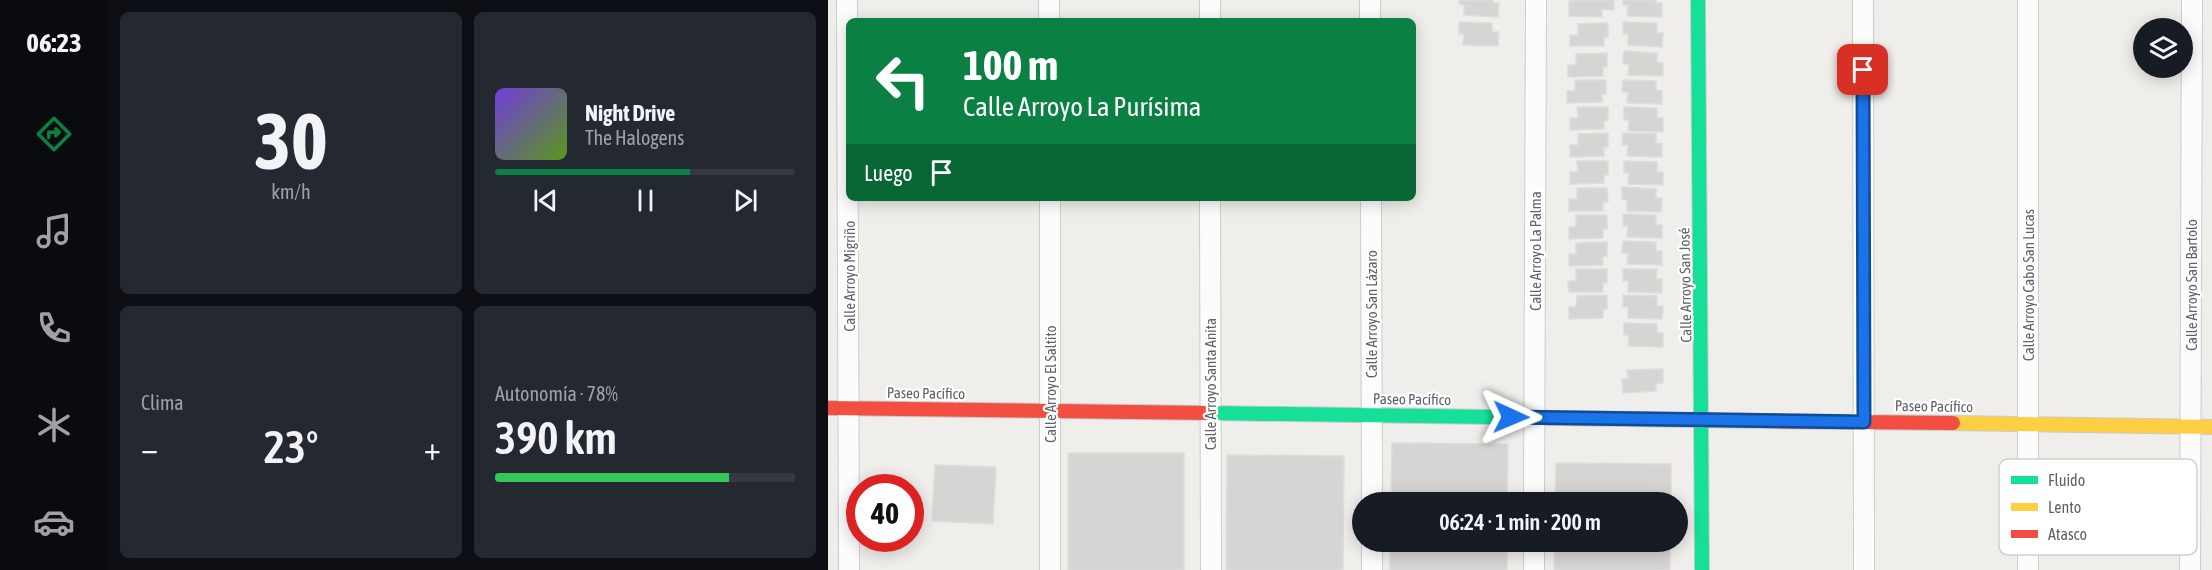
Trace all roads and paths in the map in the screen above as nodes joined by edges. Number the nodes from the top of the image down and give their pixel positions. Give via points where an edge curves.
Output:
1 (847, 0) edge
2 (1049, 0) edge
3 (1210, 0) edge
4 (1370, 0) edge
5 (1536, 0) edge
6 (1698, 0) edge
7 (1863, 0) edge
8 (2028, 0) edge
9 (2192, 0) edge
10 (847, 18) edge
11 (1049, 18) edge
12 (1210, 18) edge
13 (1370, 18) edge
14 (848, 201) edge
15 (1050, 201) edge
16 (1210, 201) edge
17 (1371, 201) edge
18 (828, 408) edge
19 (850, 408) junction
20 (1050, 411) junction
21 (1210, 413) junction
22 (1372, 416) junction
23 (1535, 418) junction
24 (1702, 420) junction
25 (1864, 422) junction
26 (2028, 424) junction
27 (2191, 426) junction
28 (2212, 427) edge
29 (2028, 459) edge
30 (2191, 459) edge
31 (1372, 492) edge
32 (1534, 492) edge
33 (1372, 552) edge
34 (1534, 552) edge
35 (2190, 555) edge
36 (849, 570) edge
37 (1050, 570) edge
38 (1211, 570) edge
39 (1372, 570) edge
40 (1534, 570) edge
41 (1702, 570) edge
42 (1864, 570) edge
43 (2190, 570) edge

1 - 10 street, Calle Arroyo Migriño
2 - 11 street
3 - 12 street
4 - 13 street
5 - 23 street, Calle Arroyo La Palma
6 - 24 street, Calle Arroyo San José
7 - 25 street
8 - 26 street, Calle Arroyo Cabo San Lucas
9 - 27 street, Calle Arroyo San Bartolo
14 - 19 street, Calle Arroyo Migriño
15 - 20 street, Calle Arroyo El Saltito
16 - 21 street, Calle Arroyo Santa Anita
17 - 22 street, Calle Arroyo San Lázaro
18 - 19 street, Paseo Pacífico
19 - 20 street, Paseo Pacífico
19 - 36 street, Calle Arroyo Migriño
20 - 21 street, Paseo Pacífico
20 - 37 street, Calle Arroyo El Saltito
21 - 22 street, Paseo Pacífico
21 - 38 street, Calle Arroyo Santa Anita
22 - 23 street, Paseo Pacífico
22 - 31 street, Calle Arroyo San Lázaro
23 - 24 street, Paseo Pacífico
23 - 32 street, Calle Arroyo La Palma
24 - 25 street, Paseo Pacífico
24 - 41 street, Calle Arroyo San José
25 - 26 street, Paseo Pacífico
25 - 42 street
26 - 27 street, Paseo Pacífico
26 - 29 street, Calle Arroyo Cabo San Lucas
27 - 28 street, Paseo Pacífico
27 - 30 street, Calle Arroyo San Bartolo
33 - 39 street
34 - 40 street
35 - 43 street, Calle Arroyo San Bartolo

